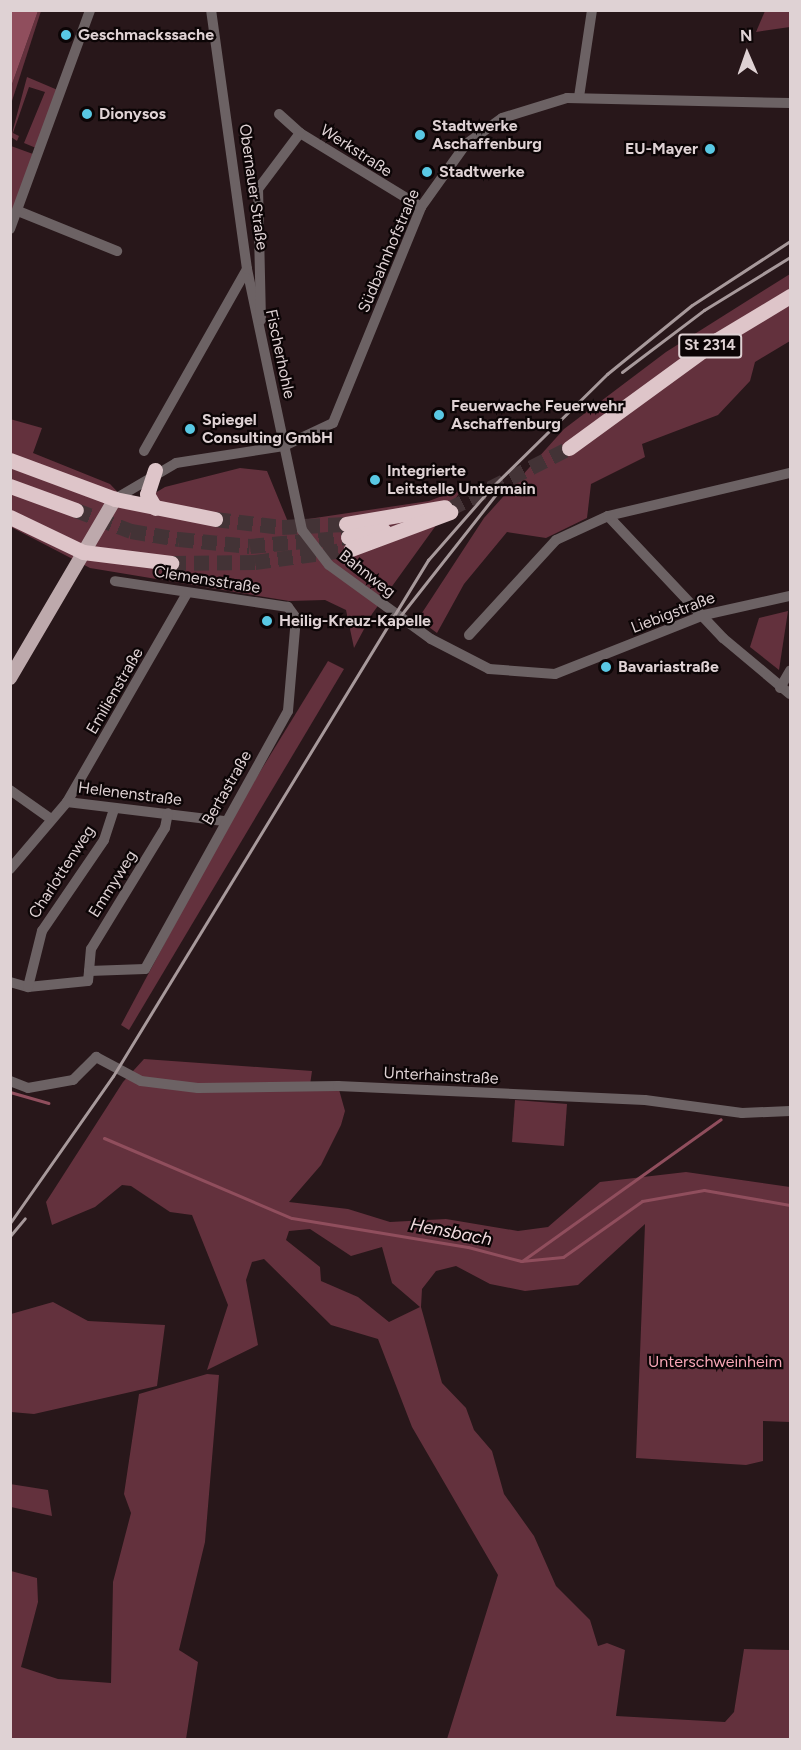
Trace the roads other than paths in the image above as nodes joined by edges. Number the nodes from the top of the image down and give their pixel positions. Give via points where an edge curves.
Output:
1 (90, 10) edge
2 (211, 10) edge
3 (592, 10) edge
4 (579, 97) junction
5 (790, 103) edge
6 (279, 114) dead end
7 (300, 134) junction
8 (421, 207) junction
9 (18, 211) junction
10 (10, 229) edge
11 (117, 251) dead end
12 (247, 269) junction
13 (790, 296) edge
14 (259, 329) junction
15 (284, 446) junction
16 (569, 448) tunnel mouth
17 (144, 451) dead end
18 (10, 460) edge
19 (155, 470) junction
20 (790, 473) edge
21 (10, 484) edge
22 (122, 501) junction
23 (155, 508) junction
24 (449, 509) tunnel mouth
25 (76, 510) tunnel mouth
26 (608, 516) junction
27 (10, 517) edge
28 (214, 519) tunnel mouth
29 (348, 537) tunnel mouth
30 (83, 552) junction
31 (171, 563) tunnel mouth
32 (115, 581) dead end
33 (187, 593) junction
34 (790, 596) edge
35 (293, 611) joint
36 (704, 615) junction
37 (469, 635) dead end
38 (790, 671) edge
39 (570, 672) joint
40 (10, 678) edge
41 (780, 687) junction
42 (790, 694) edge
43 (10, 790) edge
44 (67, 802) junction
45 (114, 809) junction
46 (168, 813) junction
47 (51, 819) junction
48 (225, 821) junction
49 (10, 869) edge
50 (89, 971) junction
51 (10, 982) edge
52 (28, 987) junction
53 (10, 1081) edge
54 (790, 1111) edge

1 - 9 street
2 - 12 street, Obernauer Straße
3 - 4 street
4 - 5 street, Südbahnhofstraße
4 - 8 street, Südbahnhofstraße via 537,105 483,131 452,161
6 - 7 street, Werkstraße
7 - 8 street, Werkstraße
7 - 14 street, Obernauer Straße via 258,189 263,302
8 - 15 street, Südbahnhofstraße via 333,423
9 - 10 street
9 - 11 street
12 - 14 street, Fischerhohle
12 - 17 street, Obernauer Straße
13 - 16 highway, St 2314 via 717,340
14 - 15 street, Fischerhohle
15 - 19 street, Südbahnhofstraße via 192,459
15 - 39 street, Bahnweg via 310,544 375,600 431,639 489,669
18 - 22 highway
19 - 22 street, Südbahnhofstraße via 130,485
19 - 23 highway via 147,494
20 - 26 street
21 - 25 highway
22 - 23 highway
22 - 30 main road
23 - 28 highway
24 - 29 highway
26 - 36 street
26 - 37 street via 556,540
27 - 30 highway
30 - 31 highway
30 - 40 main road
32 - 33 street, Clemensstraße
33 - 35 street, Clemensstraße
33 - 44 street, Emilienstraße
34 - 36 street, Liebigstraße
35 - 48 street, Bertastraße via 288,711
36 - 39 street, Liebigstraße
36 - 41 street
38 - 41 street
41 - 42 street
43 - 47 street
44 - 45 street, Helenenstraße
44 - 47 street, Emilienstraße
45 - 46 street, Helenenstraße
45 - 52 street, Charlottenweg via 104,840 42,931
46 - 48 street, Helenenstraße
46 - 50 street, Emmyweg via 165,828 91,949
47 - 49 street, Emilienstraße
48 - 50 street, Bertastraße via 145,969
50 - 52 street via 88,981
51 - 52 street
53 - 54 street, Unterhainstraße via 28,1088 73,1080 96,1057 141,1081 209,1088 338,1086 645,1100 742,1113

